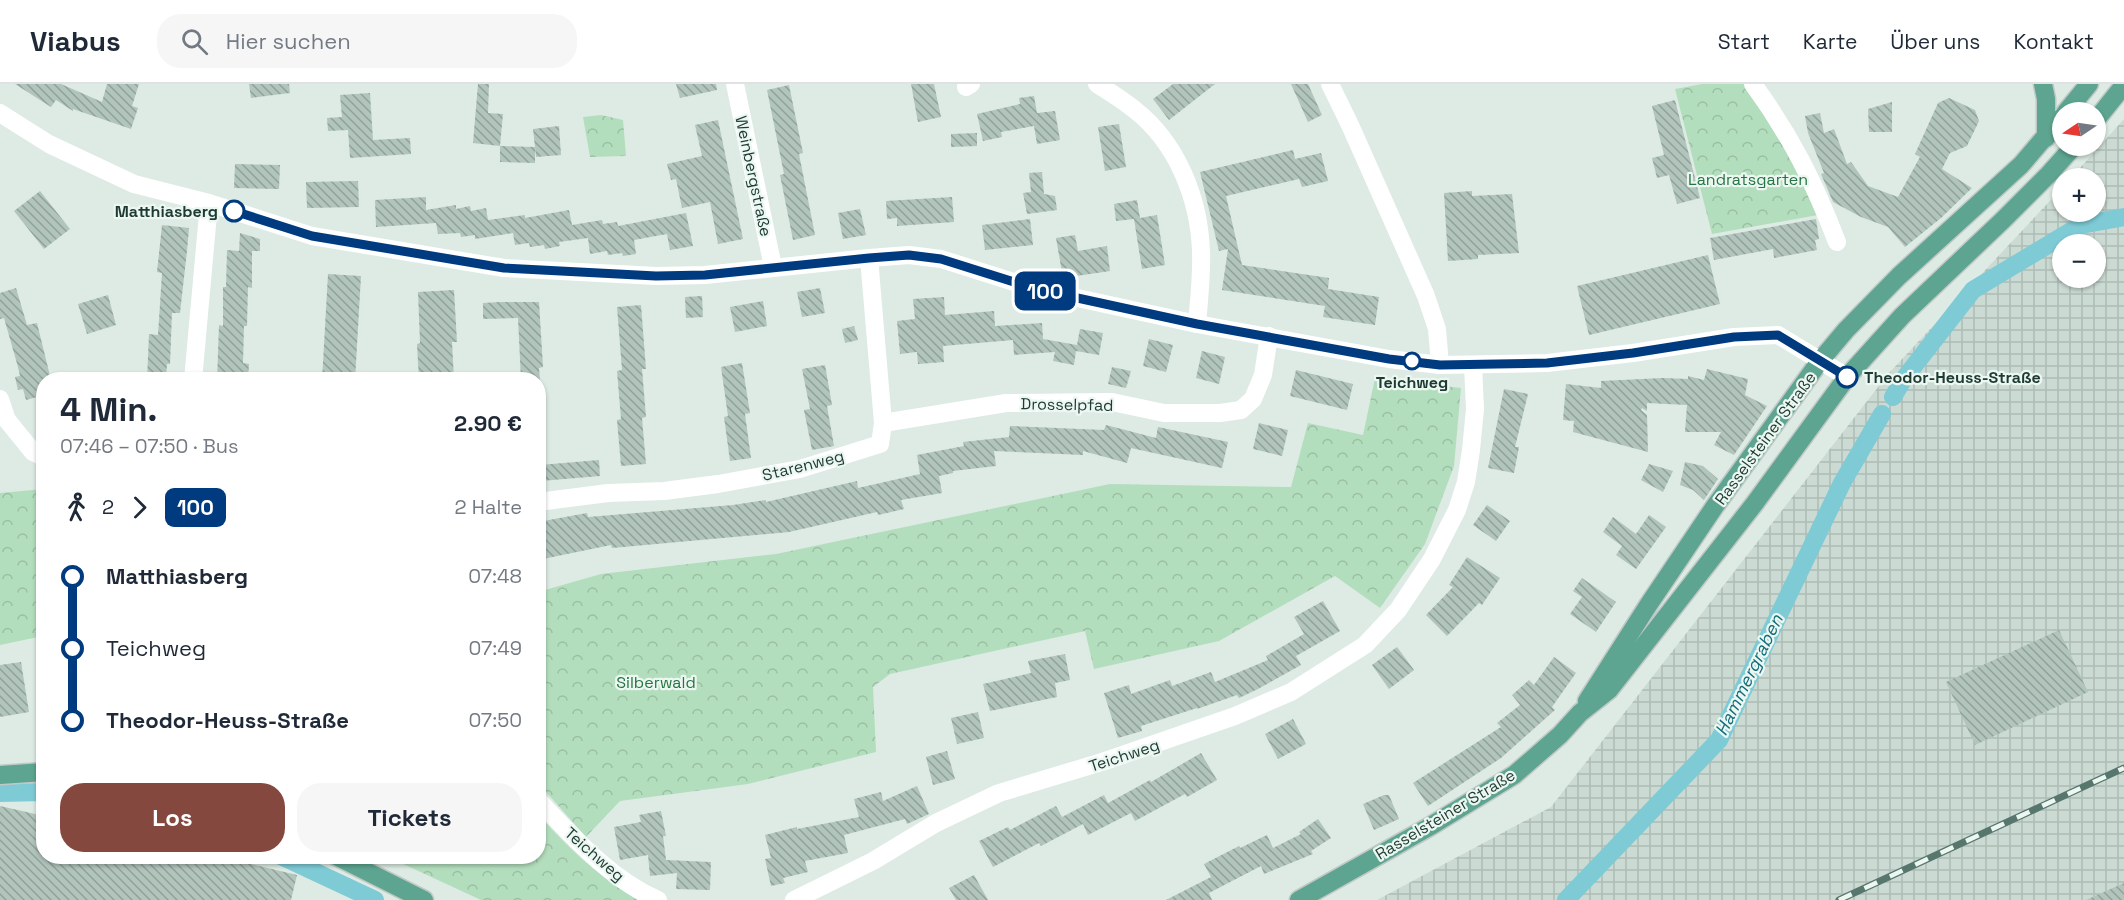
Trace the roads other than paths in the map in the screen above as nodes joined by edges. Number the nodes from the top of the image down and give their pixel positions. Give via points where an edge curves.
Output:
1 (735, 84) edge
2 (1096, 84) edge
3 (1330, 84) edge
4 (1753, 84) edge
5 (2043, 84) edge
6 (2089, 84) edge
7 (2124, 85) edge
8 (2074, 102) edge
9 (2106, 108) edge
10 (0, 113) edge
11 (2052, 130) edge
12 (2046, 138) junction
13 (2065, 156) edge
14 (209, 203) junction
15 (1837, 242) dead end
16 (869, 258) junction
17 (773, 267) junction
18 (1197, 324) junction
19 (1269, 336) junction
20 (1820, 361) junction
21 (1440, 365) junction
22 (1473, 365) junction
23 (194, 372) edge
24 (1847, 377) junction
25 (0, 399) edge
26 (883, 423) junction
27 (36, 453) edge
28 (546, 500) edge
29 (1580, 713) junction
30 (36, 773) edge
31 (0, 775) edge
32 (546, 808) edge
33 (352, 864) edge
34 (424, 900) edge
35 (658, 900) edge
36 (794, 900) edge
37 (1299, 900) edge

1 - 17 street, Weinbergstraße
2 - 18 street via 1137,111 1154,129 1172,154 1193,197 1201,251
3 - 21 street via 1426,296 1437,329
4 - 15 street via 1803,162
5 - 12 main road
6 - 8 main road
7 - 9 main road
10 - 14 street via 50,144 134,184
11 - 12 main road, Rasselsteiner Straße
12 - 20 main road, Rasselsteiner Straße via 1997,189 1872,302
13 - 24 main road, Rasselsteiner Straße via 1902,316
14 - 17 street via 312,236 504,268 656,276
14 - 23 street
16 - 17 street
16 - 18 street via 909,255 941,259 1036,289
16 - 26 street
18 - 19 street
19 - 21 street
19 - 26 street, Drosselpfad via 1263,375 1253,399 1240,410 1164,413 1112,402 1006,403
20 - 22 street via 1778,335 1734,337 1556,362
20 - 24 street
20 - 29 main road, Rasselsteiner Straße via 1702,526
21 - 22 street
22 - 36 street, Teichweg via 1475,409 1471,450 1457,510 1432,559 1398,610 1365,645 1291,692 1235,716 1113,759 999,793
24 - 29 main road, Rasselsteiner Straße via 1755,503 1609,690
25 - 27 street via 7,420
26 - 28 street, Starenweg via 880,444 800,469 664,491
29 - 37 main road, Rasselsteiner Straße via 1514,775
30 - 31 main road
32 - 35 street, Teichweg via 600,862
33 - 34 main road

